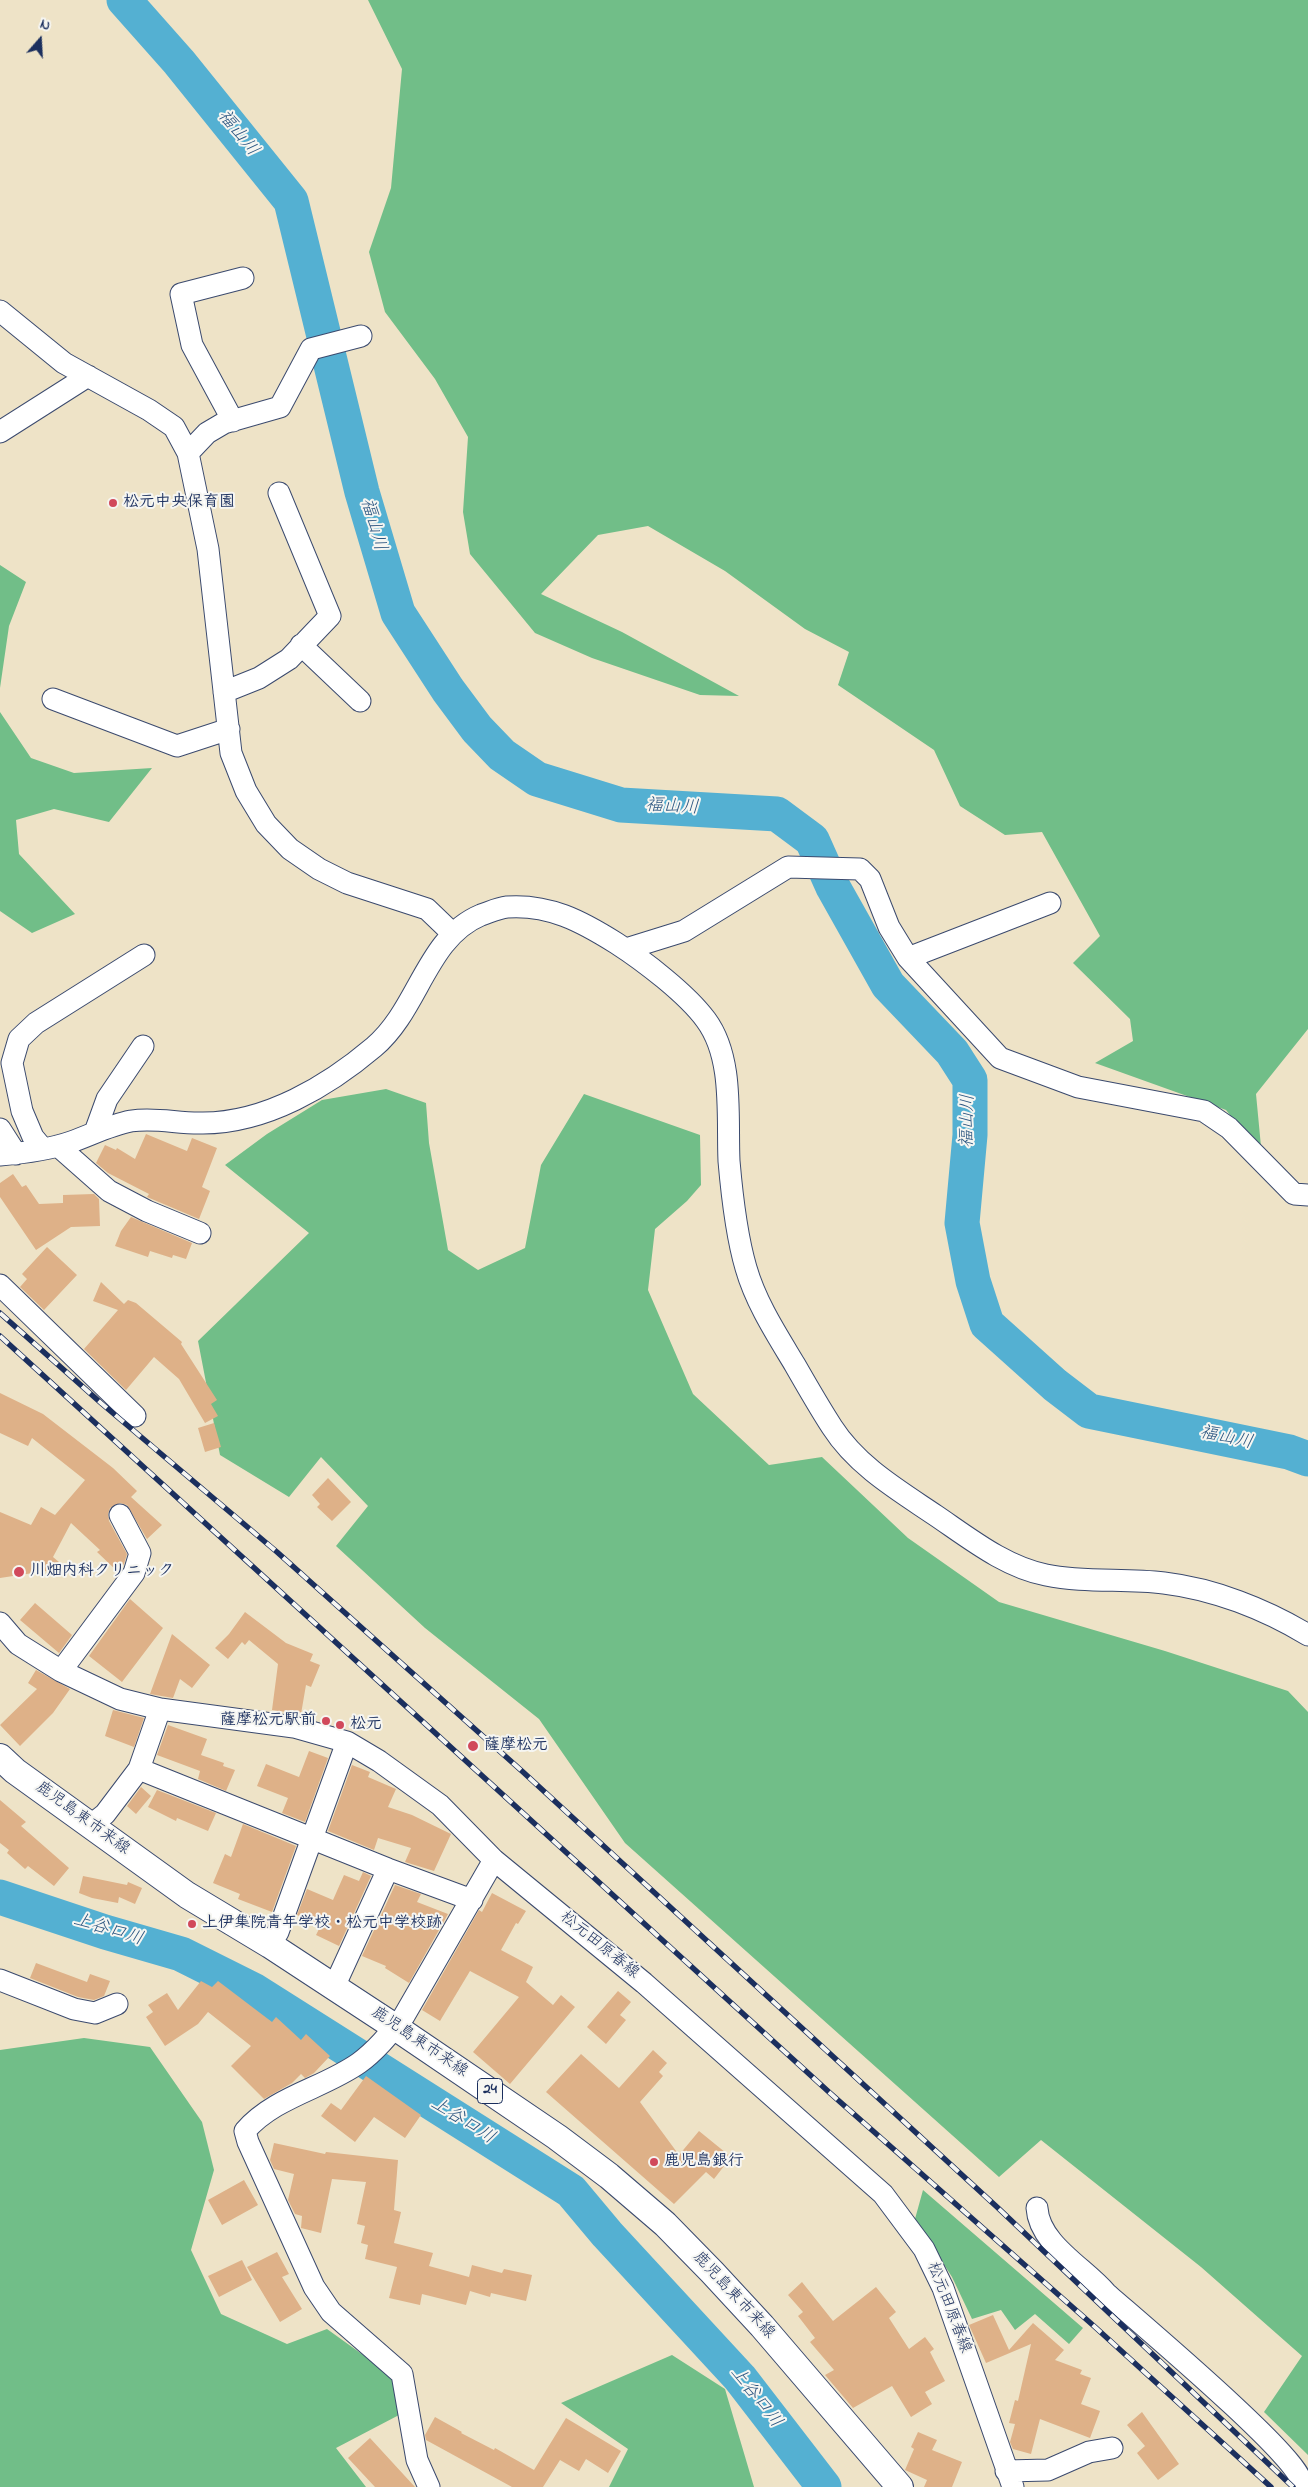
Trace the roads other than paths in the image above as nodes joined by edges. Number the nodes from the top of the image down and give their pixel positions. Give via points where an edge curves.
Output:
1 (243, 278) dead end
2 (0, 311) edge
3 (361, 336) dead end
4 (88, 376) junction
5 (233, 421) junction
6 (0, 432) edge
7 (188, 453) junction
8 (279, 493) dead end
9 (301, 645) junction
10 (224, 692) junction
11 (53, 699) dead end
12 (360, 701) dead end
13 (229, 729) junction
14 (1050, 903) dead end
15 (452, 934) junction
16 (626, 949) junction
17 (144, 955) dead end
18 (908, 958) junction
19 (142, 1046) dead end
20 (0, 1088) edge
21 (22, 1111) junction
22 (0, 1130) edge
23 (96, 1132) junction
24 (51, 1148) junction
25 (8, 1155) edge
26 (1308, 1195) edge
27 (200, 1233) dead end
28 (0, 1285) edge
29 (135, 1416) dead end
30 (120, 1515) dead end
31 (1, 1627) edge
32 (1308, 1635) edge
33 (61, 1671) junction
34 (160, 1708) junction
35 (347, 1742) junction
36 (0, 1757) edge
37 (139, 1769) junction
38 (91, 1825) junction
39 (313, 1839) junction
40 (494, 1860) junction
41 (388, 1869) junction
42 (472, 1900) junction
43 (270, 1945) junction
44 (0, 1980) edge
45 (334, 1987) junction
46 (116, 2004) dead end
47 (388, 2035) junction
48 (1037, 2208) dead end
49 (1112, 2448) dead end
50 (1009, 2479) edge
51 (1301, 2482) dead end
52 (429, 2487) edge
53 (900, 2487) edge

1 - 5 street via 181,294 192,345
2 - 4 street via 64,362
3 - 5 street via 311,349 280,407
4 - 6 street
4 - 7 street via 174,427
5 - 7 street via 207,433
7 - 10 street via 208,549
8 - 9 street via 330,616
9 - 10 street via 289,659 259,678
9 - 12 street
10 - 13 street
11 - 13 street via 177,746
13 - 15 street via 231,753 246,791 266,824 290,849 347,883 427,910
14 - 18 street
15 - 16 street via 472,919 501,907 538,907 588,925
15 - 23 street via 432,960 418,988 375,1046 332,1078 302,1095 267,1112 238,1120 203,1123 162,1119 134,1121
16 - 18 street via 684,931 788,867 808,867 860,869 870,879 890,927
16 - 32 street via 686,998 708,1022 725,1069 730,1166 737,1228 747,1270 759,1301 835,1432 874,1473 1005,1560 1042,1574 1079,1580 1164,1583 1204,1591 1266,1613
17 - 21 street via 36,1023 19,1039 12,1063
18 - 26 street via 1000,1058 1078,1087 1204,1111 1229,1128 1294,1194
19 - 23 street via 106,1099
20 - 21 street
21 - 24 street via 33,1137
22 - 25 street
23 - 24 street
24 - 25 street
24 - 27 street via 109,1191
28 - 29 street
30 - 33 street via 140,1553 134,1573
31 - 33 street, 松元田原春線 via 18,1644
33 - 34 street, 松元田原春線 via 120,1700
34 - 35 street, 松元田原春線 via 294,1727
34 - 37 street
35 - 39 street
35 - 40 street, 松元田原春線 via 440,1805
36 - 38 main road, 鹿児島東市来線 / 24
37 - 38 street via 105,1814
37 - 39 street
38 - 43 main road, 鹿児島東市来線 / 24 via 188,1895
39 - 41 street
39 - 43 street via 278,1932
40 - 42 street
40 - 50 street, 松元田原春線 via 644,1983 883,2194 924,2249 943,2288
41 - 42 street
41 - 45 street
42 - 47 street via 404,2016
43 - 45 main road, 鹿児島東市来線 / 24
44 - 46 street via 74,2010 95,2012
45 - 47 main road, 鹿児島東市来線 / 24
47 - 52 street via 359,2063 262,2115 245,2131 314,2288 331,2312 402,2374 417,2460
47 - 53 main road, 鹿児島東市来線 / 24 via 557,2137 665,2224 762,2326
48 - 51 street via 1039,2224 1077,2267 1253,2423 1298,2471
49 - 50 street via 1089,2452 1048,2470

